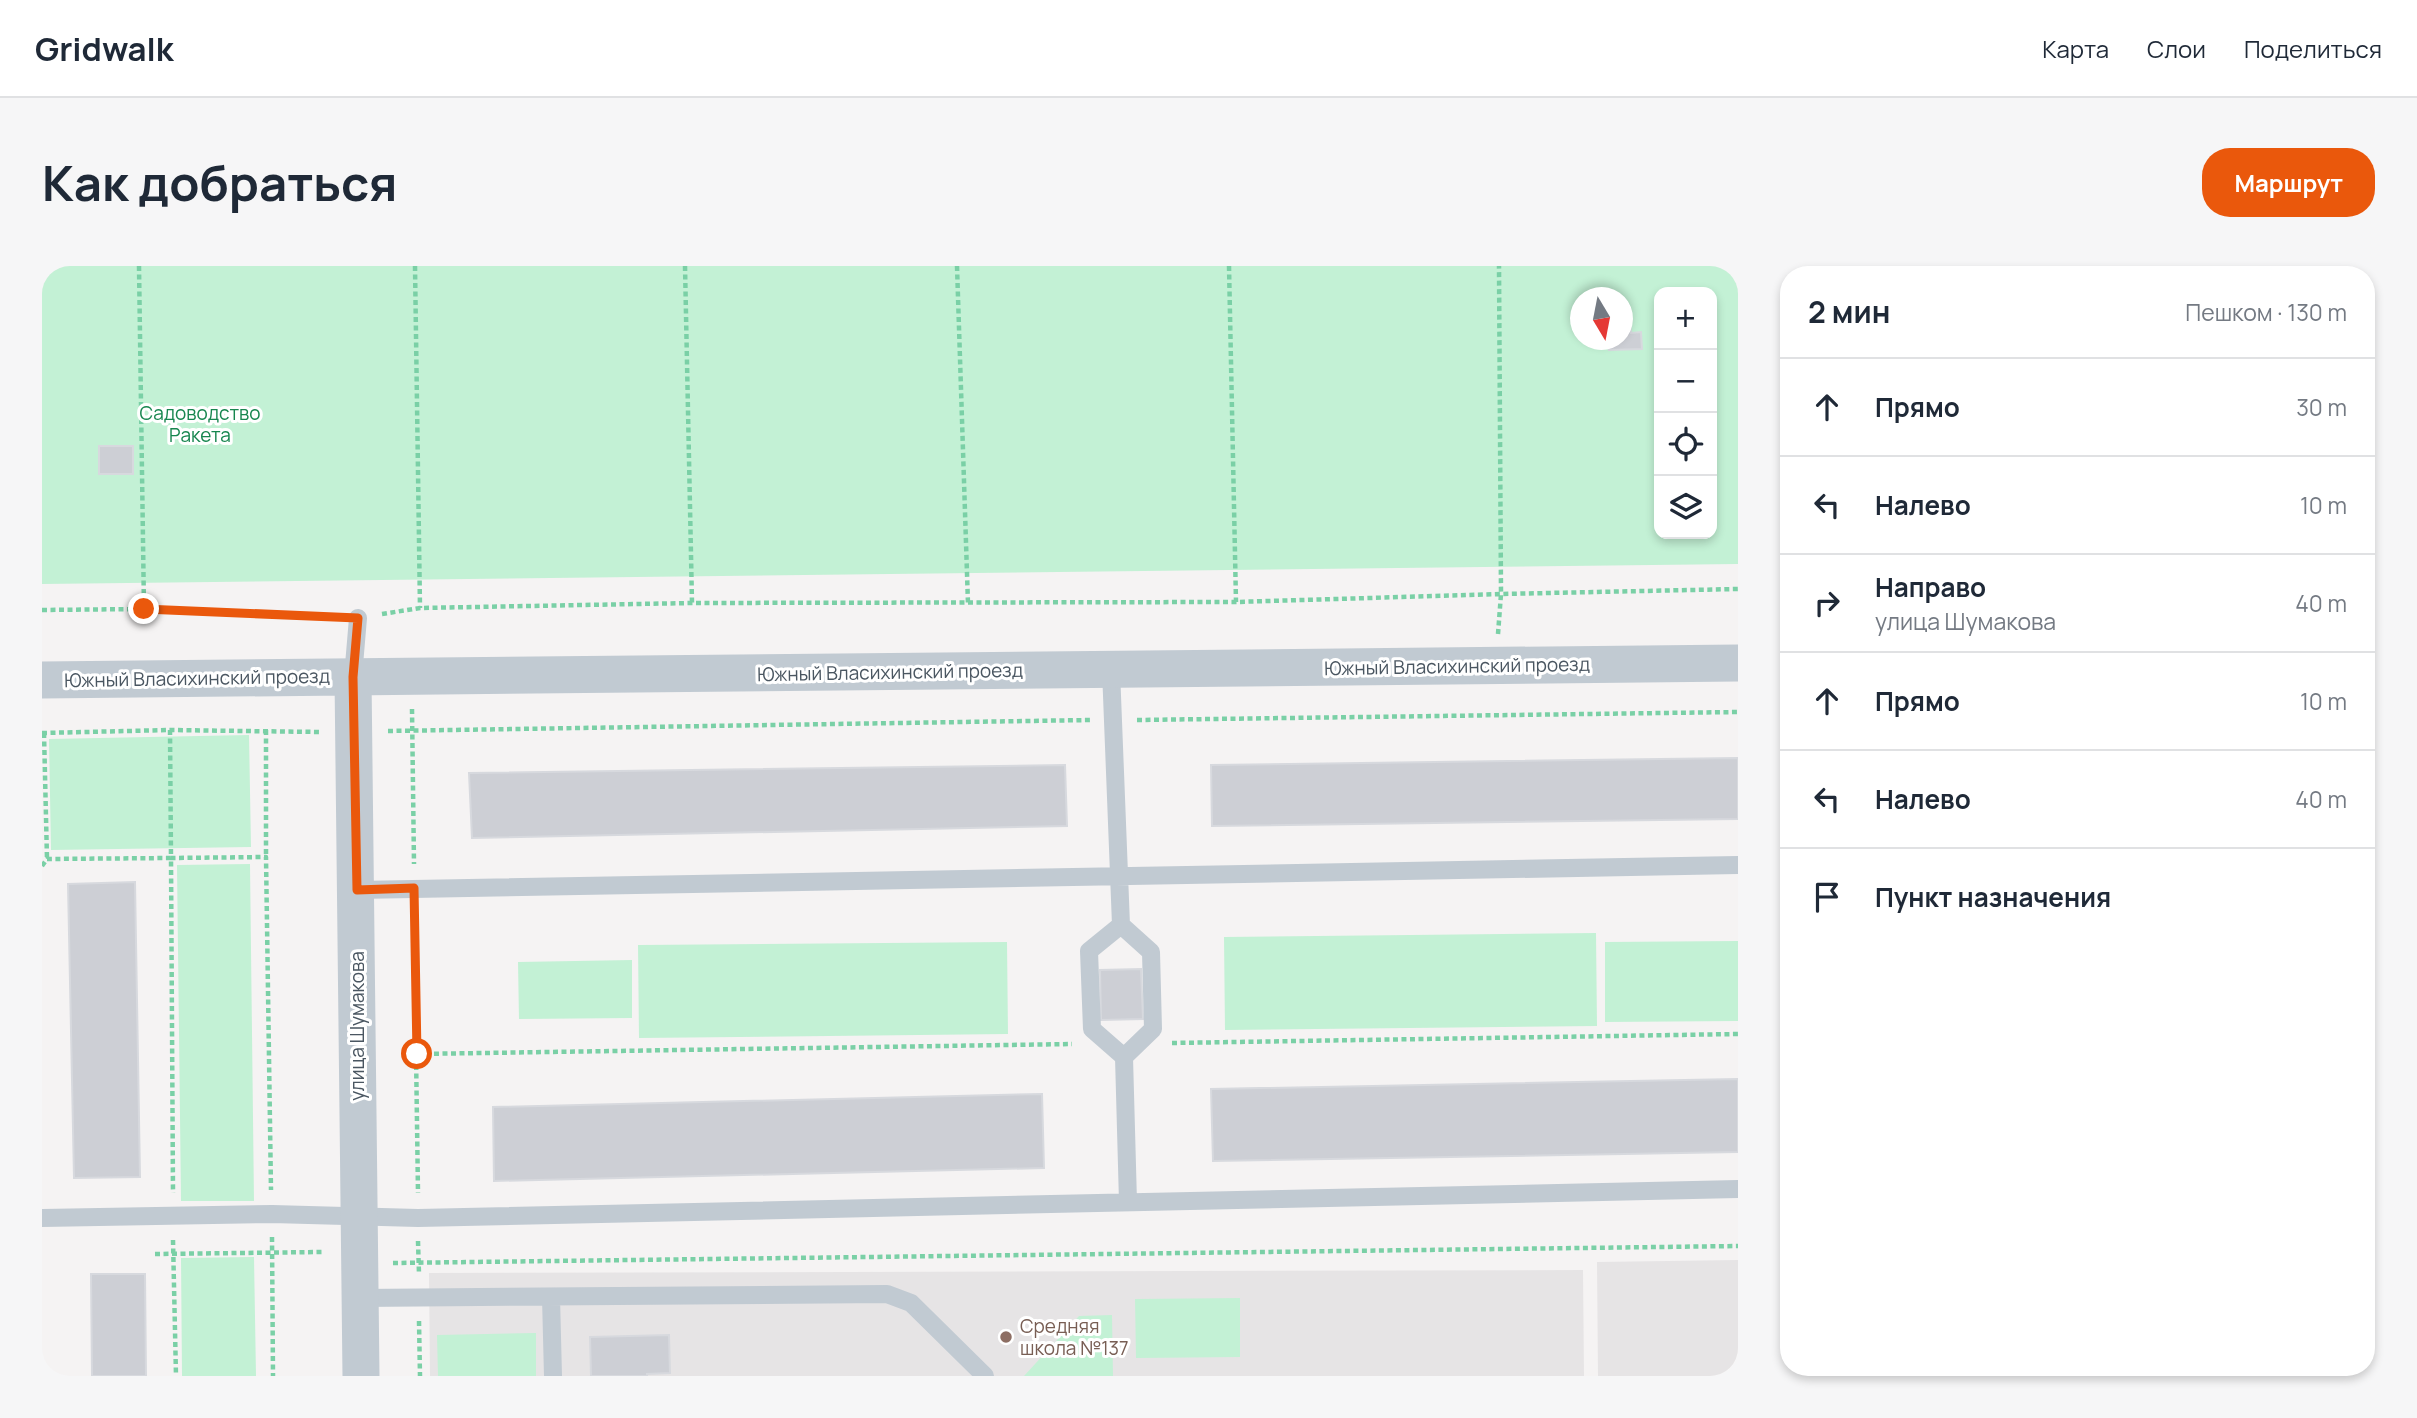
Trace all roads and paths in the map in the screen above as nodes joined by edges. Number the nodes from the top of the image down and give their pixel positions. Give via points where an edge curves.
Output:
1 (139, 266) edge
2 (415, 266) edge
3 (685, 266) edge
4 (957, 266) edge
5 (1229, 266) edge
6 (1499, 266) edge
7 (1738, 589) edge
8 (1501, 593) junction
9 (692, 603) junction
10 (1236, 603) junction
11 (968, 604) junction
12 (419, 608) junction
13 (144, 609) junction
14 (42, 610) edge
15 (358, 618) junction
16 (1738, 663) edge
17 (1496, 666) junction
18 (1111, 670) junction
19 (412, 676) junction
20 (353, 677) junction
21 (42, 680) edge
22 (1738, 712) edge
23 (1112, 720) junction
24 (170, 730) junction
25 (266, 730) junction
26 (412, 730) junction
27 (382, 731) dead end
28 (328, 732) dead end
29 (43, 733) edge
30 (266, 857) junction
31 (171, 858) junction
32 (47, 859) junction
33 (1738, 864) edge
34 (42, 866) edge
35 (1120, 874) junction
36 (414, 888) junction
37 (357, 890) junction
38 (1121, 925) junction
39 (1124, 1057) junction
40 (1738, 1189) edge
41 (1128, 1202) junction
42 (272, 1214) junction
43 (173, 1217) junction
44 (358, 1217) junction
45 (42, 1218) edge
46 (418, 1218) junction
47 (1738, 1246) edge
48 (272, 1252) junction
49 (323, 1252) dead end
50 (155, 1254) dead end
51 (173, 1254) junction
52 (419, 1262) junction
53 (382, 1264) dead end
54 (551, 1297) junction
55 (359, 1298) junction
56 (419, 1298) junction
57 (176, 1376) edge
58 (273, 1376) edge
59 (361, 1376) edge
60 (420, 1376) edge
61 (553, 1376) edge
62 (985, 1376) edge

1 - 13 path
2 - 12 path
3 - 9 path
4 - 11 path
5 - 10 path
6 - 8 path
7 - 8 path
8 - 10 path
8 - 17 path
9 - 11 path
9 - 12 path
10 - 11 path
12 - 15 path
13 - 14 path
13 - 15 path
15 - 20 lane
16 - 17 street, Южный Власихинский проезд
17 - 18 street, Южный Власихинский проезд
18 - 19 street, Южный Власихинский проезд
18 - 23 lane
19 - 20 street, Южный Власихинский проезд
19 - 26 path
20 - 21 street, Южный Власихинский проезд
20 - 37 street, улица Шумакова
22 - 23 path
23 - 26 path
23 - 35 lane
24 - 25 path
24 - 29 path
24 - 31 path
25 - 28 path
25 - 30 path
26 - 27 path
26 - 36 path
29 - 32 path
30 - 31 path
30 - 42 path
31 - 32 path
31 - 43 path
32 - 34 path
33 - 35 lane
35 - 36 lane
35 - 38 lane
36 - 37 lane
36 - 46 path
37 - 44 street, улица Шумакова
38 - 39 lane via 1151,952 1153,1030
38 - 39 lane via 1089,951 1092,1029
39 - 41 lane
40 - 41 lane
41 - 46 lane
42 - 43 lane
42 - 44 lane
42 - 48 path
43 - 45 lane
43 - 51 path
44 - 46 lane
44 - 55 street, улица Шумакова
46 - 52 path
47 - 52 path
48 - 49 path
48 - 51 path
48 - 58 path
50 - 51 path
51 - 57 path
52 - 53 path
52 - 56 path
54 - 56 lane
54 - 61 lane
54 - 62 lane via 887,1294 911,1303
55 - 56 lane
55 - 59 street, улица Шумакова
56 - 60 path

